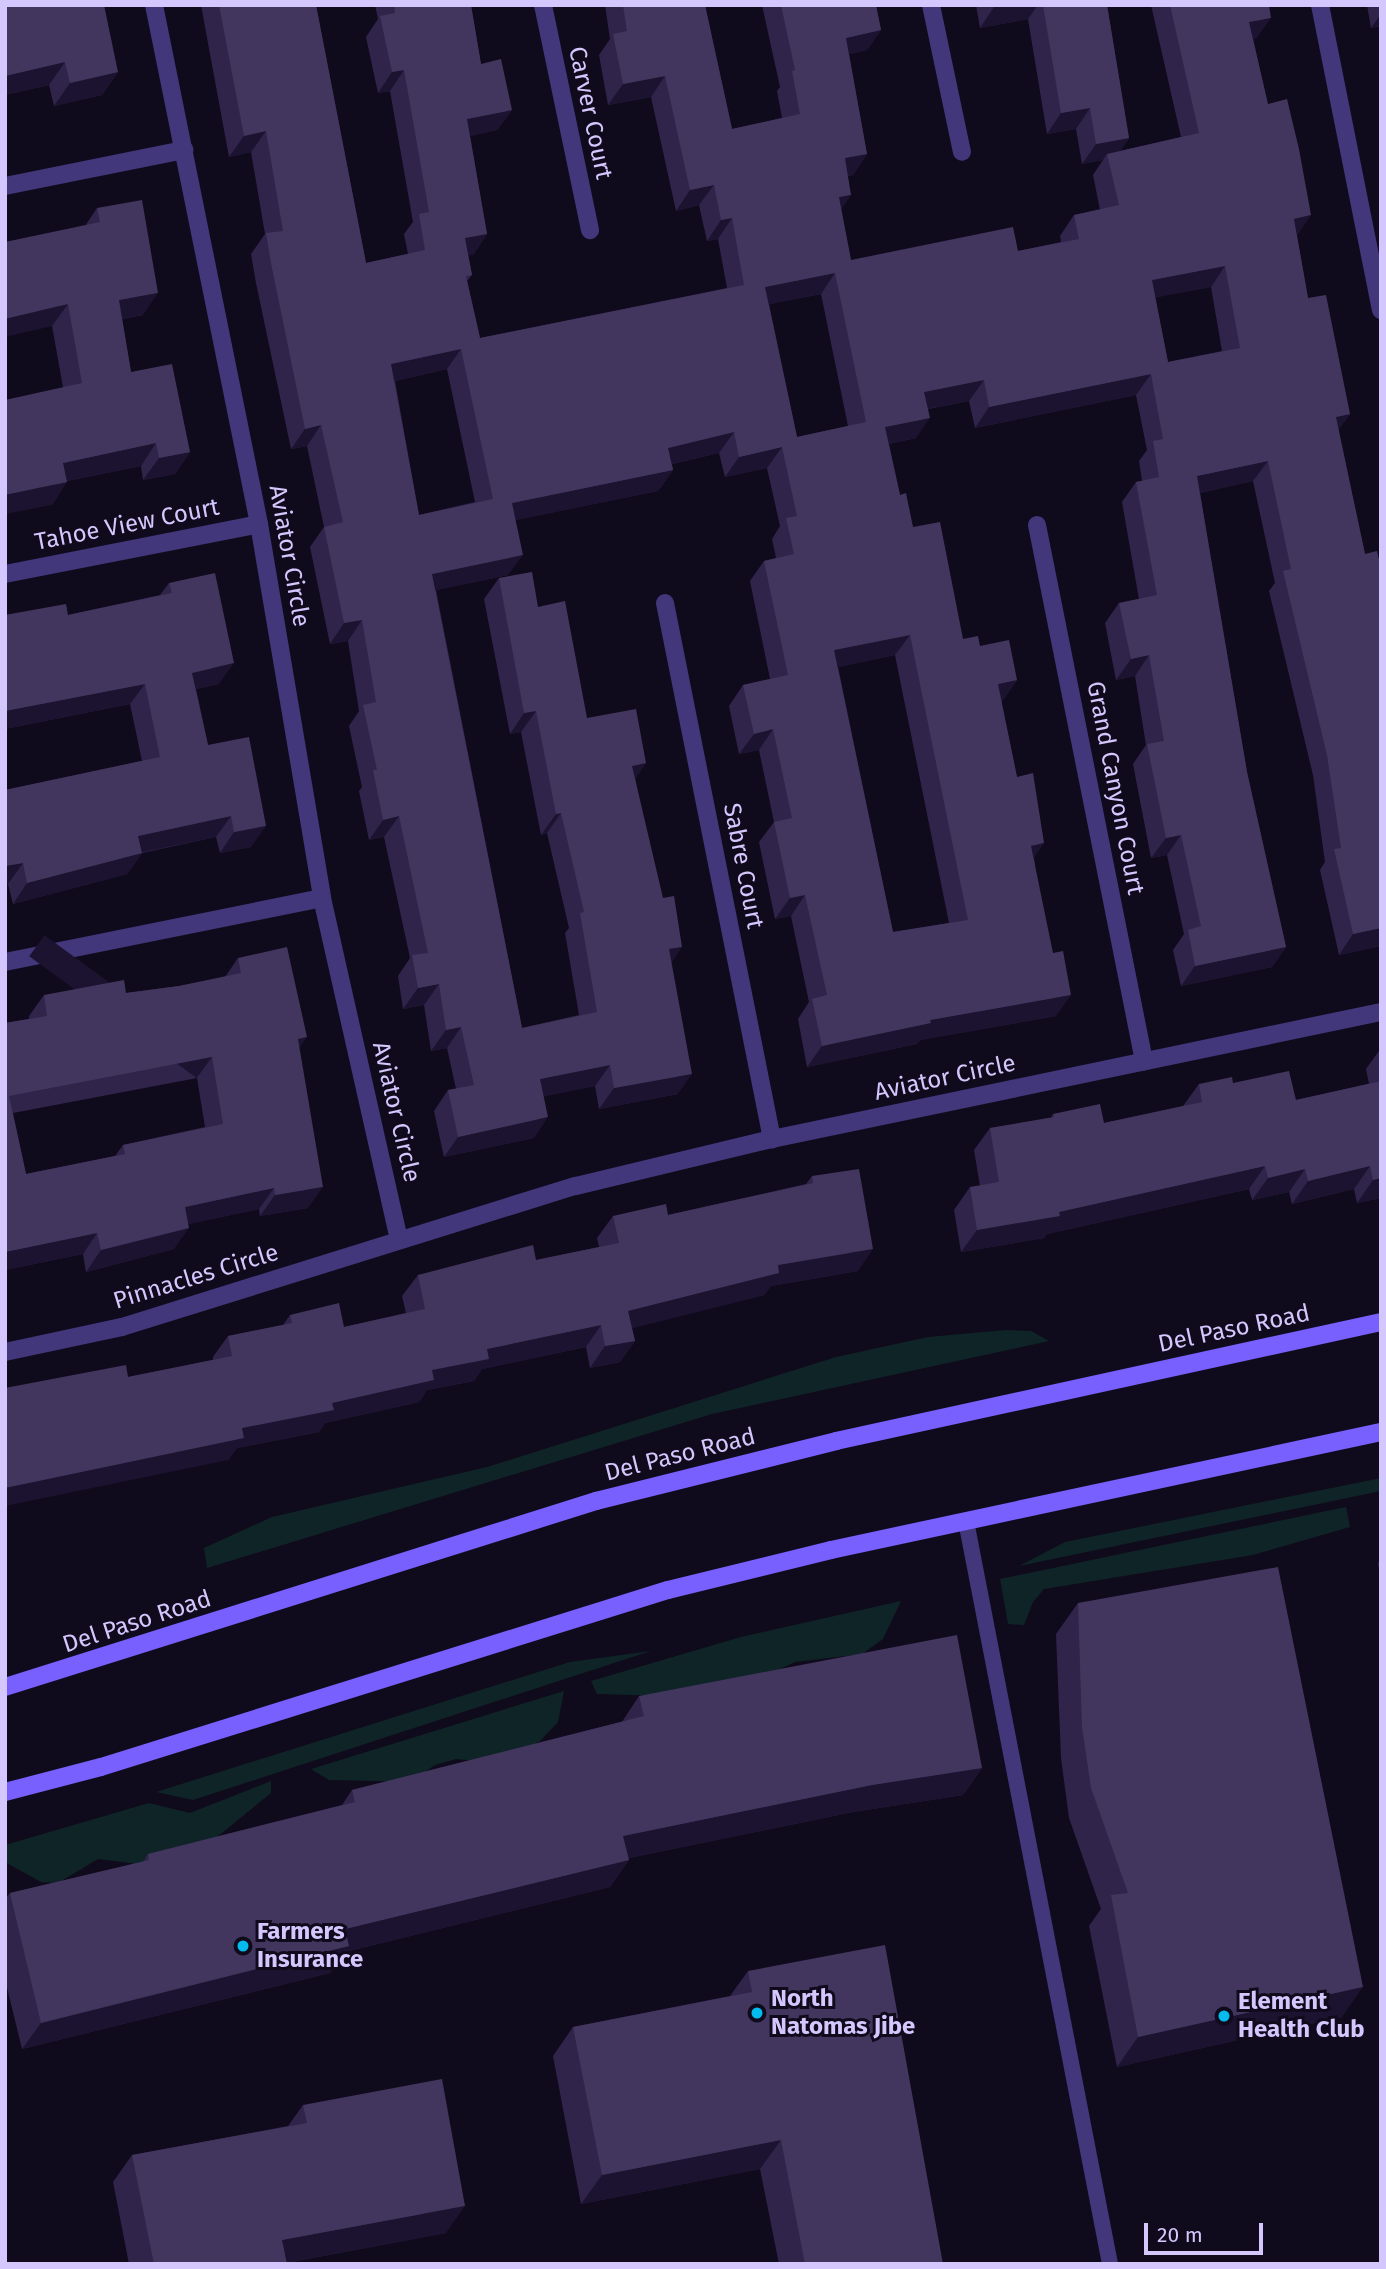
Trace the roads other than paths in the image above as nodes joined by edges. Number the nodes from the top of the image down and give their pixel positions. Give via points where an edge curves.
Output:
1 (154, 5) edge
2 (543, 5) edge
3 (931, 5) edge
4 (1320, 5) edge
5 (184, 150) junction
6 (962, 152) dead end
7 (5, 186) edge
8 (590, 230) dead end
9 (1377, 259) edge
10 (1381, 310) edge
11 (259, 524) junction
12 (1037, 526) dead end
13 (5, 574) edge
14 (665, 603) dead end
15 (322, 898) junction
16 (5, 962) edge
17 (1381, 1012) edge
18 (1144, 1061) junction
19 (772, 1139) junction
20 (399, 1239) junction
21 (1381, 1322) edge
22 (5, 1352) edge
23 (1381, 1432) edge
24 (966, 1521) junction
25 (5, 1687) edge
26 (5, 1792) edge
27 (1110, 2264) edge

1 - 5 street, Aviator Circle
2 - 8 street, Carver Court
3 - 6 street
4 - 9 street
5 - 7 street
5 - 11 street, Aviator Circle
9 - 10 street
11 - 13 street, Tahoe View Court
11 - 15 street, Aviator Circle
12 - 18 street, Grand Canyon Court
14 - 19 street, Sabre Court
15 - 16 street
15 - 20 street, Aviator Circle
17 - 18 street, Aviator Circle
18 - 19 street, Aviator Circle
19 - 20 street, Aviator Circle via 576,1186
20 - 22 street, Pinnacles Circle via 122,1326
21 - 25 main road, Del Paso Road via 836,1441 596,1502
23 - 24 main road
24 - 26 main road via 667,1590 101,1767
24 - 27 lane

